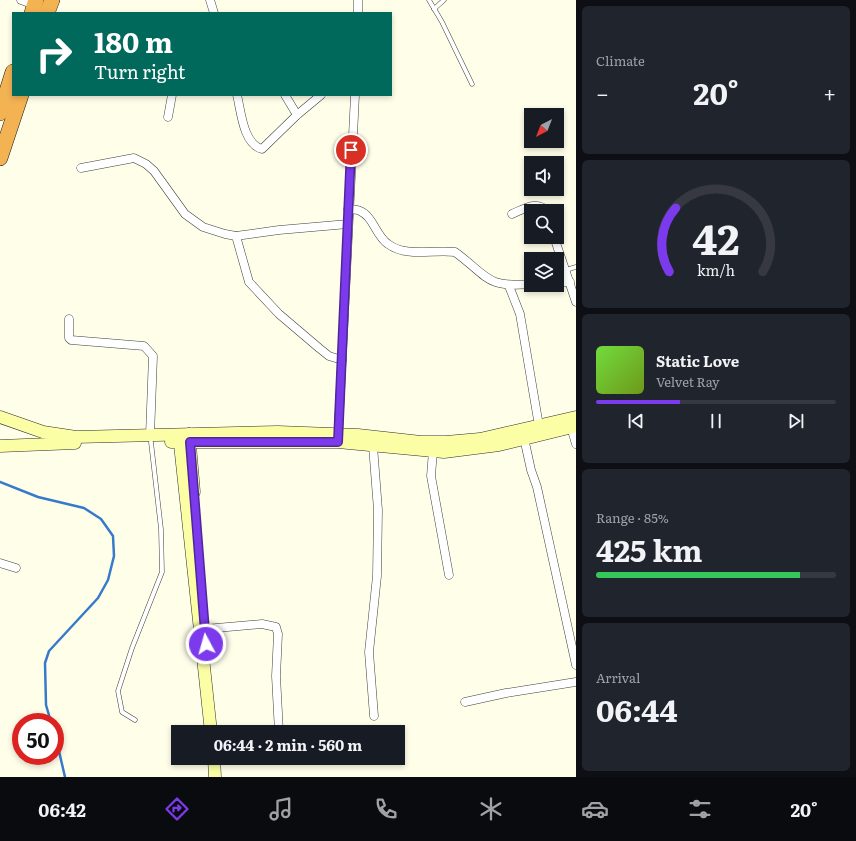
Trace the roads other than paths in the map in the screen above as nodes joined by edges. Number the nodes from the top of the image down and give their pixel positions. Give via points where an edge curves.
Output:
1 (52, 0) edge
2 (210, 0) edge
3 (358, 0) edge
4 (428, 0) edge
5 (444, 0) edge
6 (434, 9) junction
7 (47, 12) edge
8 (214, 12) edge
9 (358, 12) edge
10 (12, 75) edge
11 (472, 84) dead end
12 (21, 96) edge
13 (172, 96) edge
14 (237, 96) edge
15 (286, 96) edge
16 (320, 96) edge
17 (355, 96) edge
18 (0, 113) edge
19 (297, 114) junction
20 (168, 117) dead end
21 (0, 158) edge
22 (81, 168) dead end
23 (348, 209) junction
24 (524, 209) edge
25 (512, 214) dead end
26 (348, 224) junction
27 (236, 236) junction
28 (557, 244) edge
29 (576, 267) edge
30 (566, 270) junction
31 (564, 282) edge
32 (570, 282) junction
33 (524, 285) edge
34 (509, 286) junction
35 (576, 302) edge
36 (69, 319) dead end
37 (342, 360) junction
38 (0, 417) edge
39 (574, 424) edge
40 (539, 426) junction
41 (150, 438) junction
42 (184, 438) junction
43 (338, 438) junction
44 (524, 438) junction
45 (576, 444) edge
46 (0, 446) edge
47 (373, 446) junction
48 (433, 451) junction
49 (0, 563) edge
50 (16, 568) dead end
51 (449, 575) dead end
52 (205, 629) junction
53 (576, 665) edge
54 (576, 682) edge
55 (465, 702) dead end
56 (374, 716) dead end
57 (134, 720) dead end
58 (210, 725) edge
59 (214, 725) edge
60 (279, 725) edge

1 - 7 highway
2 - 8 street
3 - 9 street
4 - 6 lane
5 - 6 lane
6 - 11 lane
10 - 18 highway
12 - 21 highway
13 - 20 street
14 - 19 street via 240,118 248,135 262,150
15 - 19 street
16 - 19 street
17 - 23 street
22 - 27 street via 134,158 154,171 185,214 203,227
23 - 26 street
23 - 34 street via 360,211 387,244 397,249 455,252 489,280
24 - 25 street
26 - 27 street
26 - 37 street
27 - 37 street via 249,282 279,314 318,348 328,356
28 - 30 street
29 - 30 lane
30 - 32 street
31 - 32 street
32 - 35 street
33 - 34 street
34 - 40 street via 520,314
36 - 41 street via 71,340 144,346 153,356
37 - 43 street
38 - 41 main road via 60,436
39 - 40 main road
39 - 44 main road
39 - 45 street
40 - 43 main road via 480,439 446,442
41 - 42 main road
41 - 46 main road
41 - 57 lane via 161,529 162,572 118,691 122,712
42 - 43 main road
42 - 52 main road
42 - 58 main road
43 - 47 main road
44 - 48 main road via 478,449
44 - 53 street
47 - 48 main road
47 - 56 street via 378,510 377,576 369,652
48 - 51 street via 431,476
49 - 50 street
52 - 59 main road
52 - 60 street via 262,624 276,627
54 - 55 street

